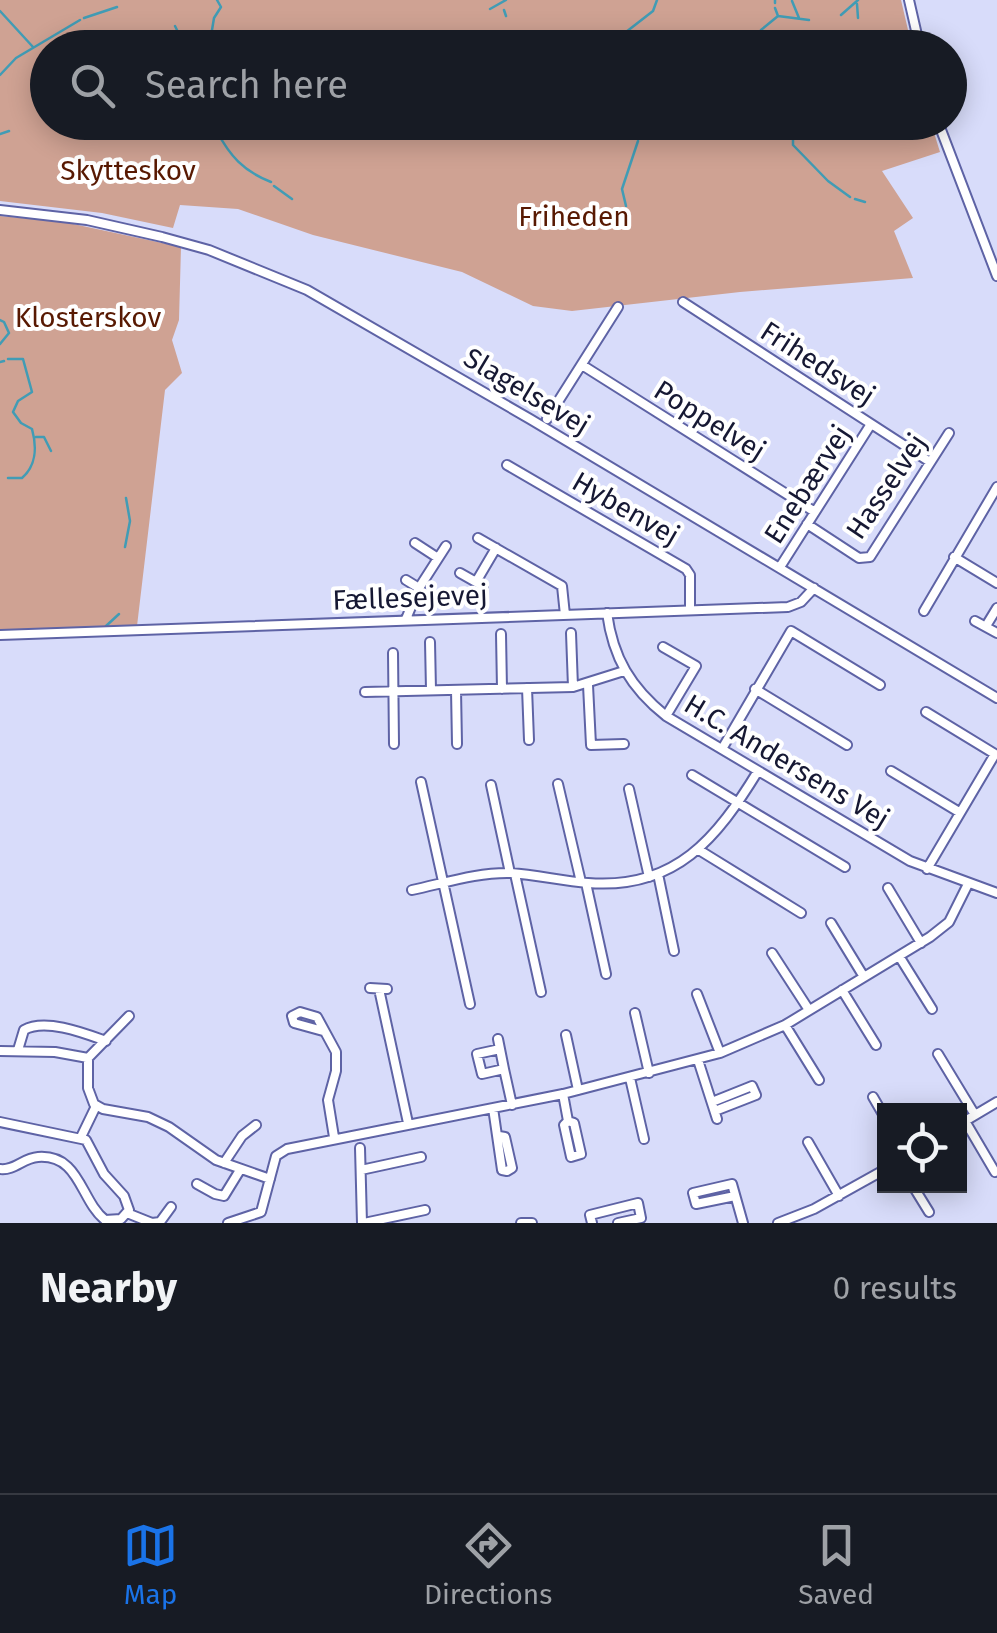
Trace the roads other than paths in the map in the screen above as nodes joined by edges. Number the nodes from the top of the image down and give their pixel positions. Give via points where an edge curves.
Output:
1 (909, 0) edge
2 (916, 30) edge
3 (945, 140) edge
4 (0, 210) edge
5 (997, 276) edge
6 (683, 302) dead end
7 (618, 307) dead end
8 (582, 364) junction
9 (547, 419) dead end
10 (872, 424) junction
11 (949, 432) dead end
12 (930, 462) junction
13 (507, 465) dead end
14 (997, 487) edge
15 (815, 512) junction
16 (808, 524) junction
17 (478, 538) dead end
18 (415, 544) dead end
19 (446, 546) dead end
20 (496, 548) junction
21 (954, 557) junction
22 (438, 558) junction
23 (780, 567) junction
24 (460, 573) dead end
25 (406, 580) dead end
26 (997, 584) edge
27 (419, 588) junction
28 (814, 588) junction
29 (997, 608) edge
30 (690, 610) junction
31 (924, 612) dead end
32 (607, 613) junction
33 (565, 615) junction
34 (406, 619) junction
35 (976, 621) dead end
36 (986, 626) junction
37 (571, 633) dead end
38 (997, 633) edge
39 (501, 634) dead end
40 (0, 635) edge
41 (430, 642) dead end
42 (663, 647) dead end
43 (393, 653) dead end
44 (624, 672) junction
45 (588, 685) junction
46 (880, 685) dead end
47 (573, 687) junction
48 (527, 688) junction
49 (502, 689) junction
50 (755, 689) junction
51 (431, 690) junction
52 (456, 690) junction
53 (365, 692) dead end
54 (393, 692) junction
55 (997, 698) edge
56 (926, 712) dead end
57 (666, 716) junction
58 (529, 740) dead end
59 (394, 744) dead end
60 (457, 744) dead end
61 (624, 744) dead end
62 (847, 745) dead end
63 (722, 749) junction
64 (758, 771) junction
65 (891, 771) dead end
66 (692, 775) dead end
67 (421, 782) dead end
68 (558, 784) dead end
69 (490, 785) dead end
70 (628, 789) dead end
71 (738, 804) junction
72 (959, 812) junction
73 (699, 850) junction
74 (844, 867) dead end
75 (927, 869) junction
76 (513, 874) junction
77 (653, 875) junction
78 (443, 883) junction
79 (584, 883) junction
80 (968, 884) junction
81 (888, 888) dead end
82 (412, 890) dead end
83 (996, 890) edge
84 (801, 912) dead end
85 (831, 923) dead end
86 (921, 943) junction
87 (674, 952) dead end
88 (772, 953) dead end
89 (899, 956) junction
90 (606, 974) dead end
91 (864, 977) junction
92 (379, 989) dead end
93 (842, 990) junction
94 (541, 992) dead end
95 (698, 994) dead end
96 (470, 1004) dead end
97 (932, 1009) dead end
98 (809, 1010) junction
99 (635, 1013) dead end
100 (129, 1016) dead end
101 (785, 1024) junction
102 (323, 1031) dead end
103 (566, 1036) dead end
104 (106, 1041) junction
105 (876, 1046) dead end
106 (18, 1050) junction
107 (0, 1051) edge
108 (720, 1053) junction
109 (938, 1054) dead end
110 (88, 1058) junction
111 (698, 1060) junction
112 (504, 1069) junction
113 (648, 1073) junction
114 (630, 1078) junction
115 (819, 1080) dead end
116 (578, 1090) junction
117 (564, 1094) junction
118 (872, 1096) dead end
119 (997, 1102) edge
120 (512, 1104) junction
121 (877, 1104) edge
122 (96, 1106) junction
123 (493, 1108) junction
124 (714, 1111) junction
125 (975, 1115) junction
126 (967, 1120) edge
127 (568, 1121) dead end
128 (0, 1122) edge
129 (408, 1123) junction
130 (256, 1125) dead end
131 (967, 1130) edge
132 (81, 1136) junction
133 (499, 1136) dead end
134 (334, 1137) junction
135 (644, 1139) dead end
136 (808, 1142) dead end
137 (360, 1148) dead end
138 (421, 1157) dead end
139 (224, 1164) junction
140 (0, 1169) edge
141 (240, 1170) junction
142 (361, 1170) junction
143 (995, 1172) edge
144 (877, 1174) edge
145 (270, 1180) junction
146 (197, 1184) dead end
147 (917, 1193) edge
148 (735, 1196) junction
149 (840, 1196) junction
150 (171, 1207) dead end
151 (814, 1209) junction
152 (425, 1210) dead end
153 (929, 1212) dead end
154 (128, 1213) junction
155 (104, 1222) edge
156 (228, 1223) edge
157 (363, 1223) edge
158 (520, 1223) edge
159 (532, 1223) edge
160 (592, 1223) edge
161 (618, 1223) edge
162 (743, 1223) edge
163 (778, 1223) edge
164 (816, 1223) edge

1 - 2 street
3 - 5 street
4 - 23 street, Slagelsevej via 162,237 307,290
6 - 10 street, Frihedsvej
7 - 8 street
8 - 9 street
8 - 15 street, Poppelvej
10 - 12 street, Frihedsvej
10 - 15 street, Enebærvej
11 - 12 street, Hasselvej
12 - 16 street, Hasselvej via 870,557 859,558
13 - 30 street, Hybenvej via 686,569
14 - 21 street
15 - 16 street, Enebærvej
16 - 23 street, Enebærvej
17 - 20 street
18 - 22 street
19 - 22 street
20 - 24 street via 480,584
20 - 33 street via 562,586
21 - 26 street
21 - 31 street
22 - 27 street
23 - 28 street, Slagelsevej
25 - 27 street
27 - 34 street
28 - 30 street, Fællesejevej via 788,607
28 - 55 street, Slagelsevej
29 - 36 street
30 - 32 street, Fællesejevej
32 - 33 street, Fællesejevej
32 - 44 street, H.C. Andersens Vej
33 - 34 street, Fællesejevej
34 - 40 street, Fællesejevej
35 - 36 street
36 - 38 street
37 - 47 street
39 - 49 street
41 - 51 street
42 - 57 street via 696,666
43 - 54 street
44 - 45 street
44 - 57 street, H.C. Andersens Vej
45 - 47 street
45 - 61 street via 591,744
46 - 50 street via 791,631
47 - 48 street
48 - 49 street
48 - 58 street
49 - 52 street
50 - 62 street
50 - 63 street
51 - 52 street
51 - 54 street
52 - 60 street
53 - 54 street
54 - 59 street
56 - 72 street via 995,754
57 - 63 street, H.C. Andersens Vej
63 - 64 street, H.C. Andersens Vej
64 - 71 street
64 - 75 street, H.C. Andersens Vej
65 - 72 street
66 - 71 street
67 - 78 street
68 - 79 street
69 - 76 street
70 - 77 street
71 - 73 street
71 - 74 street
72 - 75 street
73 - 77 street
73 - 84 street
75 - 80 street, H.C. Andersens Vej
76 - 78 street
76 - 79 street
76 - 94 street
77 - 79 street
77 - 87 street
78 - 82 street
78 - 96 street
79 - 90 street
80 - 83 street, H.C. Andersens Vej
80 - 86 street via 949,922
81 - 86 street
85 - 91 street
86 - 89 street
88 - 98 street
89 - 91 street
89 - 97 street
91 - 93 street
92 - 129 street
93 - 98 street
93 - 105 street
95 - 108 street
98 - 101 street
99 - 113 street
100 - 104 street
101 - 108 street
101 - 115 street
102 - 134 street via 337,1060 328,1100
103 - 116 street
104 - 106 street via 34,1025 24,1030
104 - 110 street
106 - 107 street
106 - 110 street
108 - 111 street
109 - 125 street
110 - 122 street
111 - 113 street
111 - 124 street
112 - 112 street via 499,1044 478,1054 482,1074
112 - 120 street
113 - 114 street
114 - 116 street
114 - 135 street
116 - 117 street
117 - 120 street
117 - 127 street
118 - 121 street
119 - 125 street
120 - 123 street
122 - 132 street
122 - 139 street via 169,1127
123 - 129 street
123 - 133 street
124 - 124 street via 752,1086 756,1095
125 - 126 street
128 - 132 street
129 - 134 street
130 - 139 street
131 - 143 street
132 - 154 street via 124,1196
134 - 145 street via 282,1151
136 - 149 street
137 - 142 street
138 - 142 street
139 - 141 street
140 - 155 street via 30,1158 56,1159 80,1180
141 - 145 street
141 - 146 street via 224,1196
142 - 157 street
144 - 149 street
145 - 156 street via 261,1212
147 - 153 street
148 - 148 street via 732,1184 694,1193 696,1204
148 - 162 street
149 - 151 street
150 - 154 street via 160,1222
151 - 163 street
151 - 164 street
152 - 157 street
154 - 155 street
158 - 159 street
160 - 161 street via 590,1214 638,1204 641,1218

